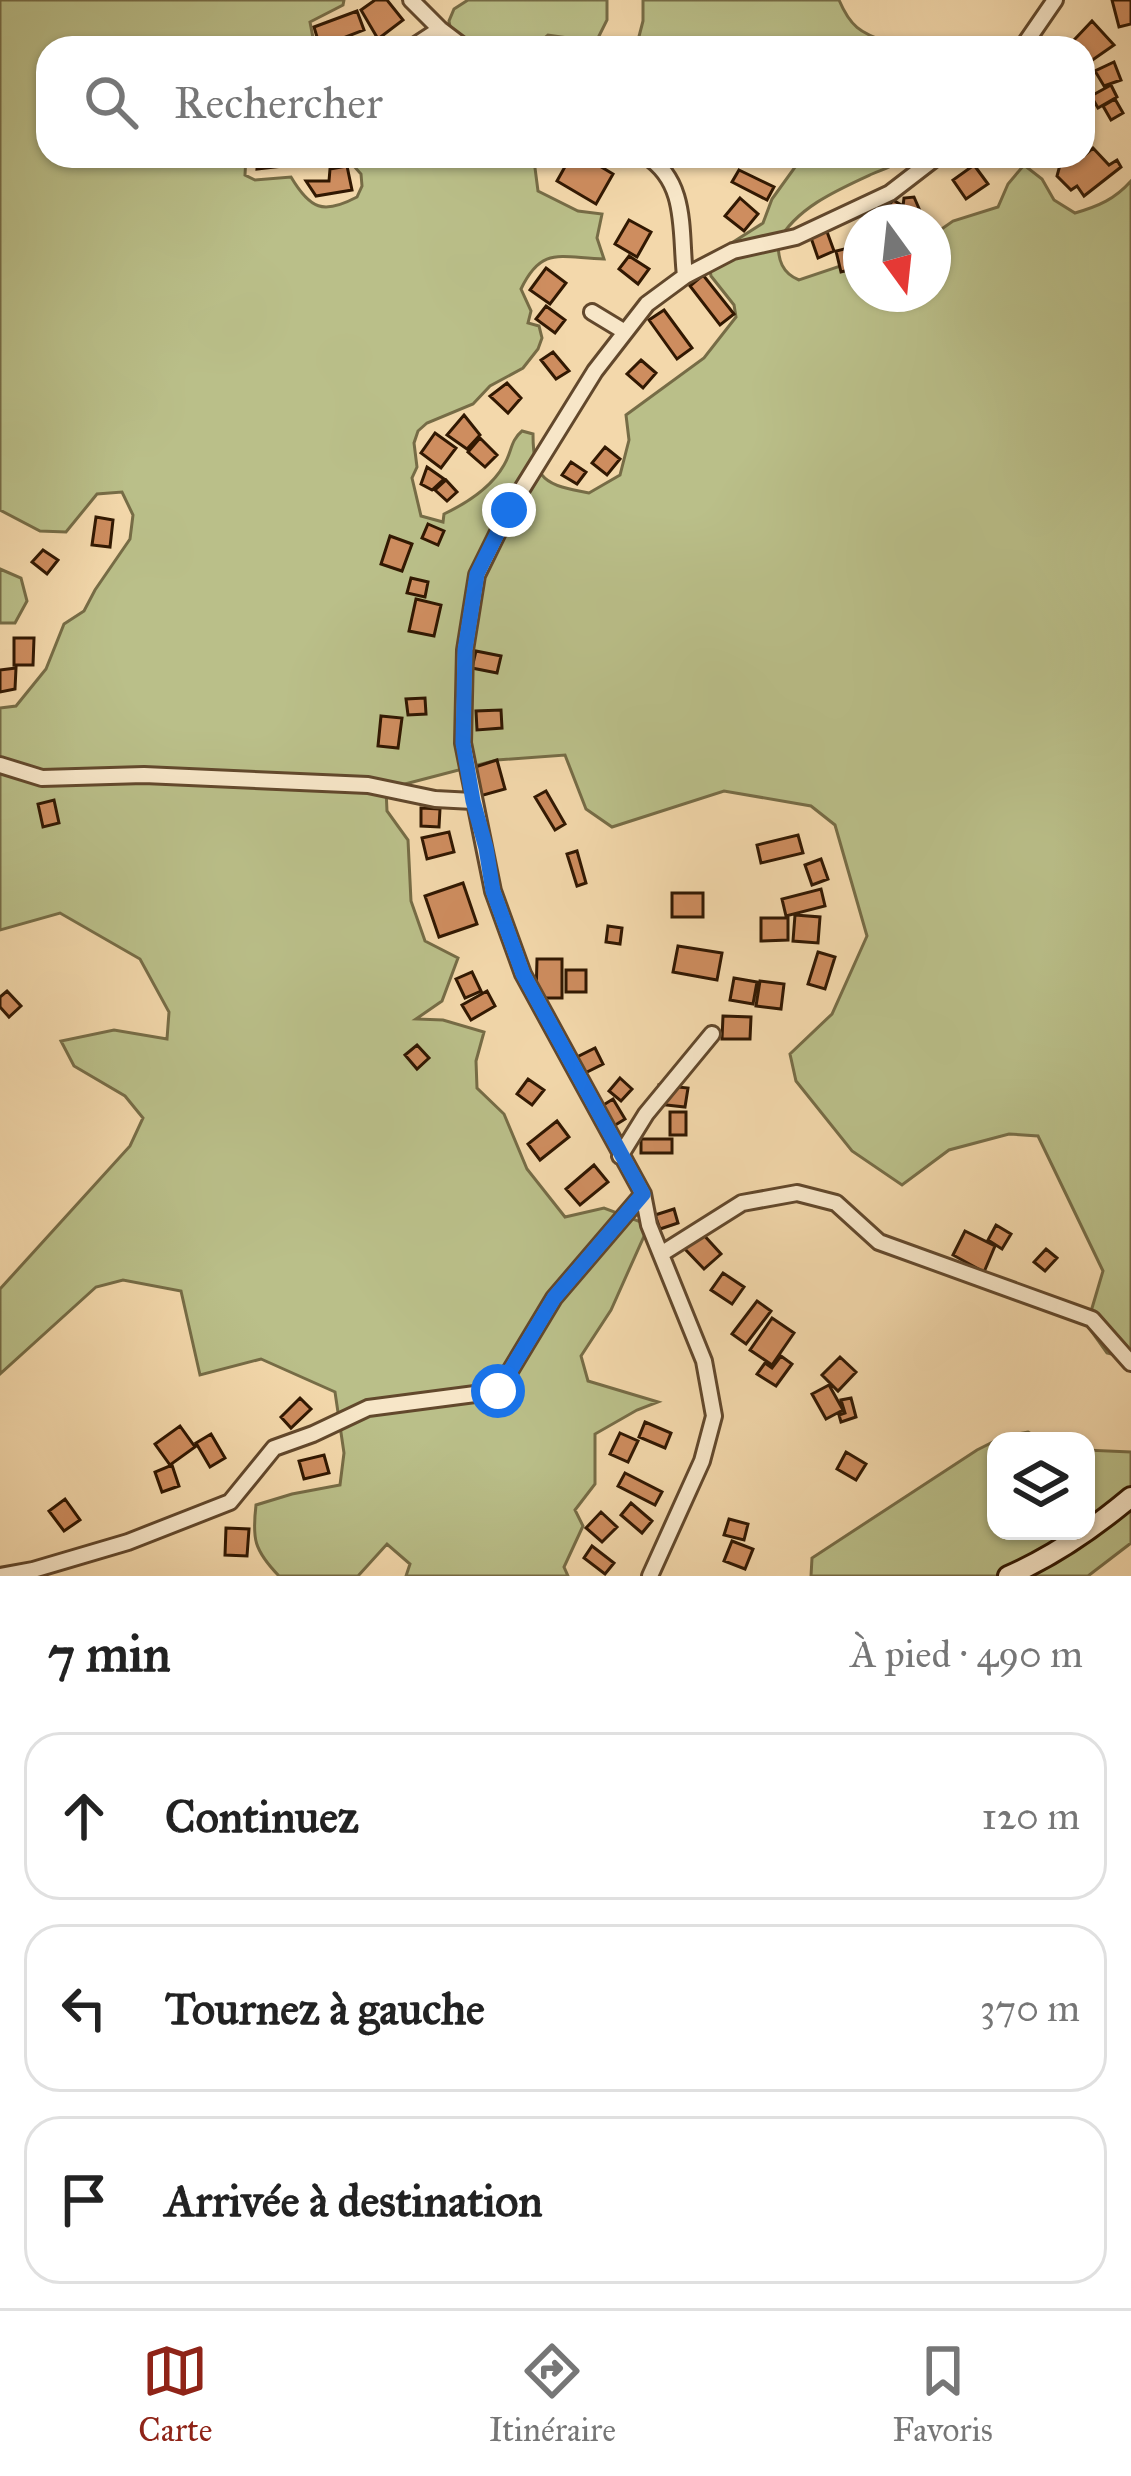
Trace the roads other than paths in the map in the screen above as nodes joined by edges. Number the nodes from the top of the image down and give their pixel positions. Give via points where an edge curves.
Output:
1 (411, 0) edge
2 (1055, 0) edge
3 (440, 29) junction
4 (429, 36) edge
5 (449, 36) edge
6 (1030, 36) edge
7 (661, 168) edge
8 (922, 168) edge
9 (685, 276) junction
10 (592, 312) dead end
11 (625, 332) junction
12 (0, 765) edge
13 (473, 801) junction
14 (712, 1034) dead end
15 (620, 1156) junction
16 (643, 1194) junction
17 (661, 1254) junction
18 (1131, 1363) edge
19 (1131, 1497) edge
20 (0, 1576) edge
21 (650, 1576) edge
22 (1008, 1576) edge

1 - 3 street
2 - 6 street
3 - 4 street
3 - 5 street
7 - 9 street via 679,202
8 - 9 street via 890,193 796,237 733,251
9 - 11 street via 646,304
10 - 11 street
11 - 13 street via 521,490 477,574 463,720
12 - 13 street via 42,778 368,785
13 - 15 street via 523,974
14 - 15 street
15 - 16 street
16 - 17 street
16 - 20 street via 554,1298 498,1391 368,1408 274,1448 230,1502
17 - 18 street via 742,1203 797,1193 836,1203 879,1242 1092,1319
17 - 21 street via 704,1361 714,1415
19 - 22 street

